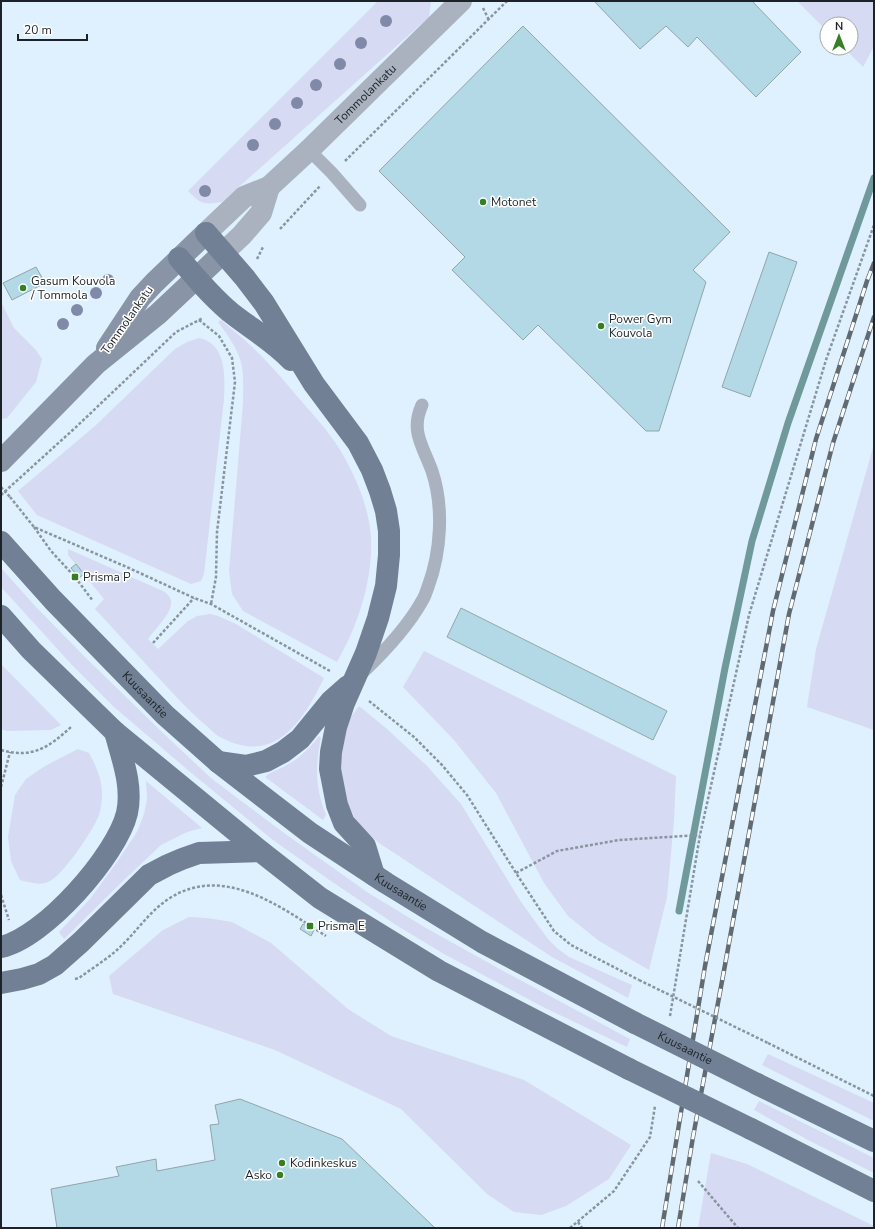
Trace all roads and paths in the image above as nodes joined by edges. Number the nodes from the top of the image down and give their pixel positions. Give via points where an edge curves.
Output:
1 (461, 1) edge
2 (507, 1) edge
3 (482, 7) dead end
4 (488, 20) junction
5 (309, 150) junction
6 (332, 173) junction
7 (269, 187) junction
8 (360, 205) dead end
9 (874, 225) edge
10 (206, 233) junction
11 (275, 233) dead end
12 (265, 244) dead end
13 (223, 253) junction
14 (179, 258) junction
15 (255, 263) dead end
16 (196, 278) junction
17 (205, 316) dead end
18 (199, 320) junction
19 (96, 364) junction
20 (314, 384) junction
21 (422, 405) dead end
22 (1, 461) edge
23 (1, 487) edge
24 (1, 495) edge
25 (34, 527) junction
26 (1, 542) edge
27 (194, 598) junction
28 (93, 601) dead end
29 (211, 604) junction
30 (1, 616) edge
31 (153, 643) dead end
32 (334, 673) dead end
33 (359, 688) junction
34 (71, 727) dead end
35 (115, 732) junction
36 (1, 750) edge
37 (10, 752) junction
38 (218, 762) junction
39 (1, 787) edge
40 (700, 835) junction
41 (260, 851) junction
42 (516, 873) junction
43 (374, 875) junction
44 (1, 895) edge
45 (11, 926) dead end
46 (326, 936) dead end
47 (1, 947) edge
48 (73, 980) dead end
49 (1, 984) edge
50 (670, 1021) dead end
51 (874, 1096) edge
52 (655, 1106) dead end
53 (874, 1141) edge
54 (698, 1181) dead end
55 (874, 1191) edge
56 (578, 1222) junction
57 (570, 1228) edge
58 (582, 1228) edge
59 (738, 1228) edge

1 - 5 street, Tommolankatu
2 - 4 path
3 - 4 path
4 - 6 path
5 - 6 lane
5 - 7 street, Tommolankatu
6 - 8 lane
6 - 11 path
7 - 10 street, Tommolankatu via 244,197
7 - 13 street, Tommolankatu via 261,213
9 - 40 path via 826,360 749,615
10 - 13 main road
10 - 14 street, Tommolankatu
12 - 15 path
13 - 16 street, Tommolankatu
13 - 20 main road via 264,303
14 - 16 main road
14 - 19 street, Tommolankatu via 140,298
16 - 19 street, Tommolankatu via 153,318
16 - 20 main road via 232,314 287,356
17 - 18 path
18 - 24 path via 176,332
18 - 29 path via 219,336 232,358 235,382 217,532 216,577
19 - 22 street, Tommolankatu
20 - 33 main road via 358,443 372,470 386,511 389,531 386,586 366,653
21 - 33 lane via 416,422 438,495 440,520 433,574 423,601 382,653
23 - 25 path, bridge
25 - 27 path
25 - 28 path
26 - 38 main road, Kuusaantie via 53,600 165,715
27 - 29 path
27 - 31 path
29 - 32 path
30 - 35 main road via 31,650
33 - 38 main road via 331,701 300,739 266,761 246,766
33 - 42 path via 442,765 467,795
33 - 43 main road via 344,703 336,727 330,769 336,805 344,823 365,846
34 - 37 path via 45,748 28,752
35 - 41 main road
35 - 47 main road via 129,791 127,813 119,834 78,892 41,926 20,940
36 - 37 path
37 - 39 path
38 - 43 main road, Kuusaantie via 310,833
40 - 42 path via 619,840 557,851
40 - 50 path
41 - 49 main road via 199,853 168,865 149,875 55,965 38,974
41 - 55 main road, bridge via 320,898 439,971
42 - 51 path, bridge via 554,931 571,945
43 - 53 main road, Kuusaantie, bridge via 482,942 635,1023
44 - 45 path
46 - 48 path via 252,893 228,886 208,885 185,890 169,898 118,950
52 - 56 path via 650,1137 614,1191
54 - 59 path
56 - 57 path
56 - 58 path

